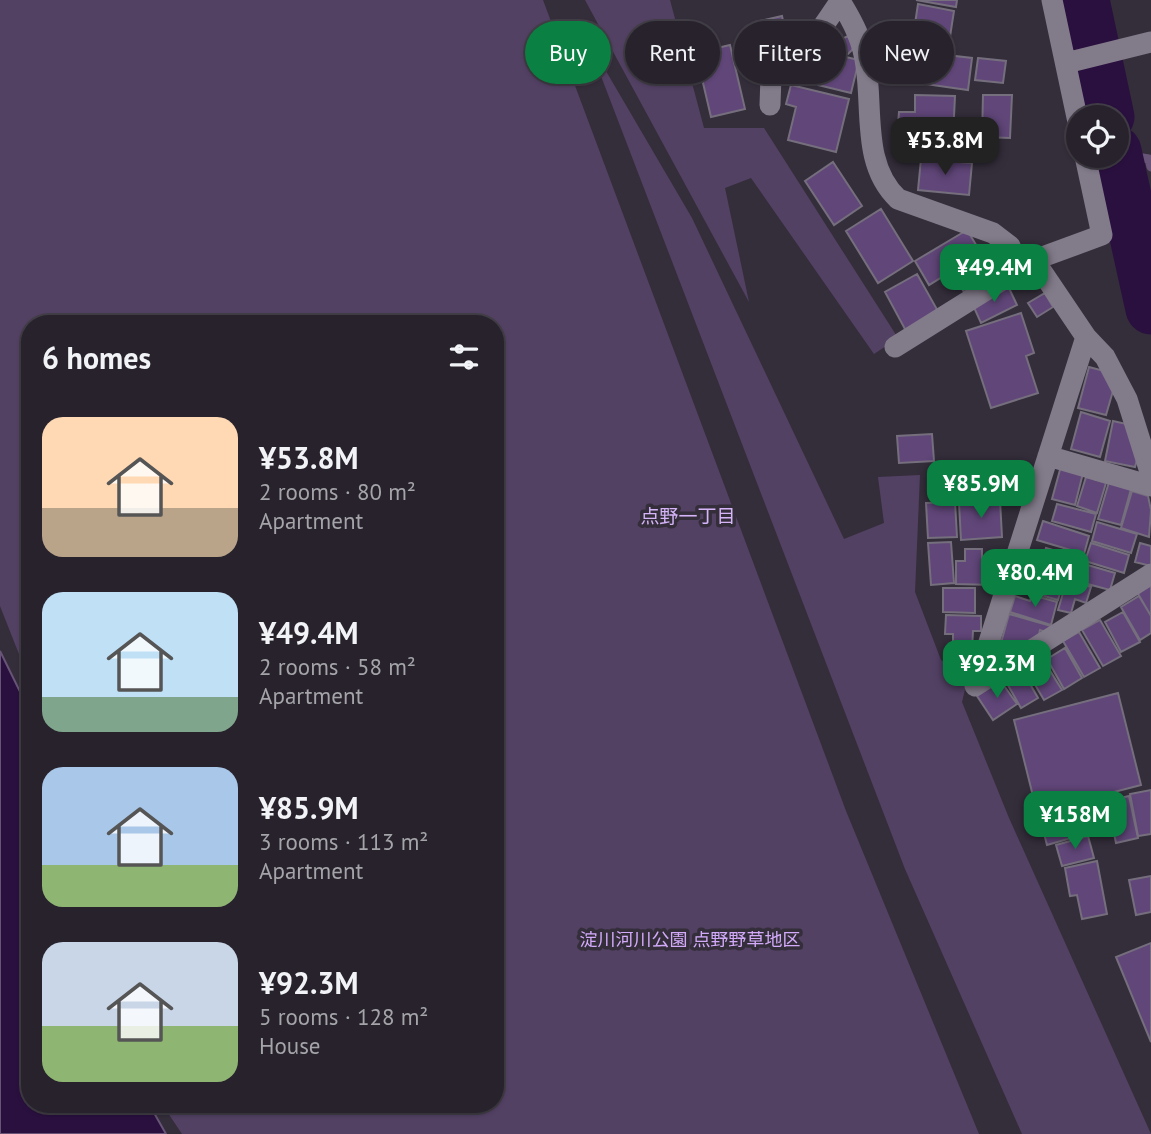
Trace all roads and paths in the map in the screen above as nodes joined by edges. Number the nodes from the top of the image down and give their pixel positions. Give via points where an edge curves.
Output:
1 (1052, 0) edge
2 (840, 1) edge
3 (1151, 42) edge
4 (1072, 62) junction
5 (769, 105) dead end
6 (1076, 105) edge
7 (1088, 168) edge
8 (1026, 265) junction
9 (1086, 337) junction
10 (895, 347) dead end
11 (1048, 456) junction
12 (1151, 475) edge
13 (1151, 486) edge
14 (1151, 574) edge

1 - 4 street
2 - 5 street via 820,36 771,76
2 - 8 street via 857,29 866,65 872,153 888,190 898,200 993,233
3 - 4 street
4 - 6 street
7 - 8 street via 1102,234
8 - 9 street
8 - 10 street
9 - 11 street
9 - 12 street via 1105,357 1127,399
11 - 13 street
11 - 14 street via 975,686

